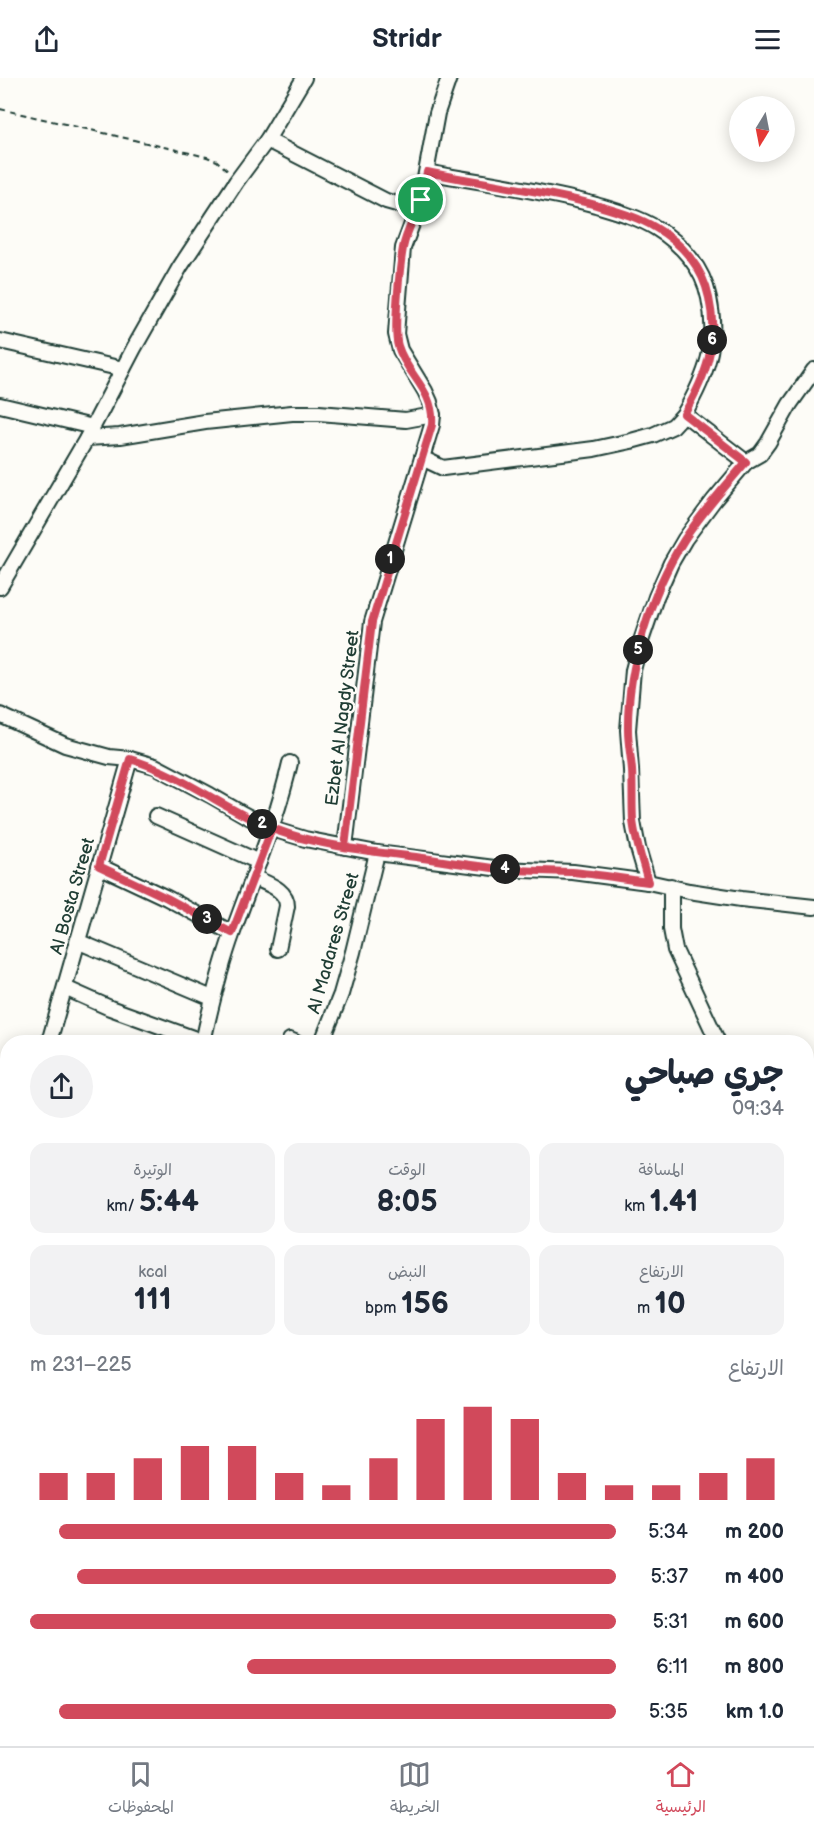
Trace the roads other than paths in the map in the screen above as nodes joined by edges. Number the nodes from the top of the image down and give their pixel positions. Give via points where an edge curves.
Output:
1 (304, 78) edge
2 (449, 78) edge
3 (267, 141) junction
4 (427, 172) junction
5 (418, 210) junction
6 (0, 341) edge
7 (123, 369) junction
8 (814, 370) edge
9 (0, 405) edge
10 (684, 414) junction
11 (433, 415) junction
12 (90, 433) junction
13 (422, 458) junction
14 (746, 462) junction
15 (0, 587) edge
16 (0, 715) edge
17 (130, 759) junction
18 (290, 763) dead end
19 (156, 816) dead end
20 (272, 828) junction
21 (345, 847) junction
22 (377, 853) junction
23 (259, 862) junction
24 (99, 866) junction
25 (253, 877) junction
26 (648, 882) junction
27 (671, 886) junction
28 (814, 907) edge
29 (232, 933) junction
30 (77, 941) junction
31 (278, 949) dead end
32 (65, 988) junction
33 (212, 998) junction
34 (51, 1035) edge
35 (184, 1035) edge
36 (205, 1035) edge
37 (325, 1035) edge
38 (715, 1035) edge

1 - 3 street
2 - 4 street via 437,113
3 - 5 street via 386,201
3 - 7 street via 180,267
4 - 5 street
4 - 10 street via 614,210 655,227 677,242 696,265 707,288 713,333 710,357 699,388
5 - 11 street via 403,248 396,334 400,350 425,391
6 - 7 street
7 - 12 street
8 - 14 street via 764,449
9 - 12 street
10 - 13 street via 672,426 653,435 594,448 442,468
10 - 14 street
11 - 12 street via 406,420 292,413 120,436
11 - 13 street, Ezbet Al Nagdy Street
12 - 15 street
13 - 21 street, Ezbet Al Nagdy Street via 372,622
14 - 26 street via 690,532 671,563 633,670 628,730 633,822
16 - 17 street via 65,745
17 - 20 street via 164,771
17 - 24 street, Al Bosta Street
18 - 20 street
19 - 23 street
20 - 21 street
20 - 23 street
21 - 22 street
22 - 26 street
22 - 37 street, Al Madares Street via 341,994
23 - 25 street
24 - 29 street
24 - 30 street, Al Bosta Street
25 - 29 street
25 - 31 street via 284,893 287,901
26 - 27 street
27 - 28 street
27 - 38 street via 675,950
29 - 33 street
30 - 32 street, Al Bosta Street
30 - 33 street
32 - 34 street, Al Bosta Street
32 - 35 street
33 - 36 street

